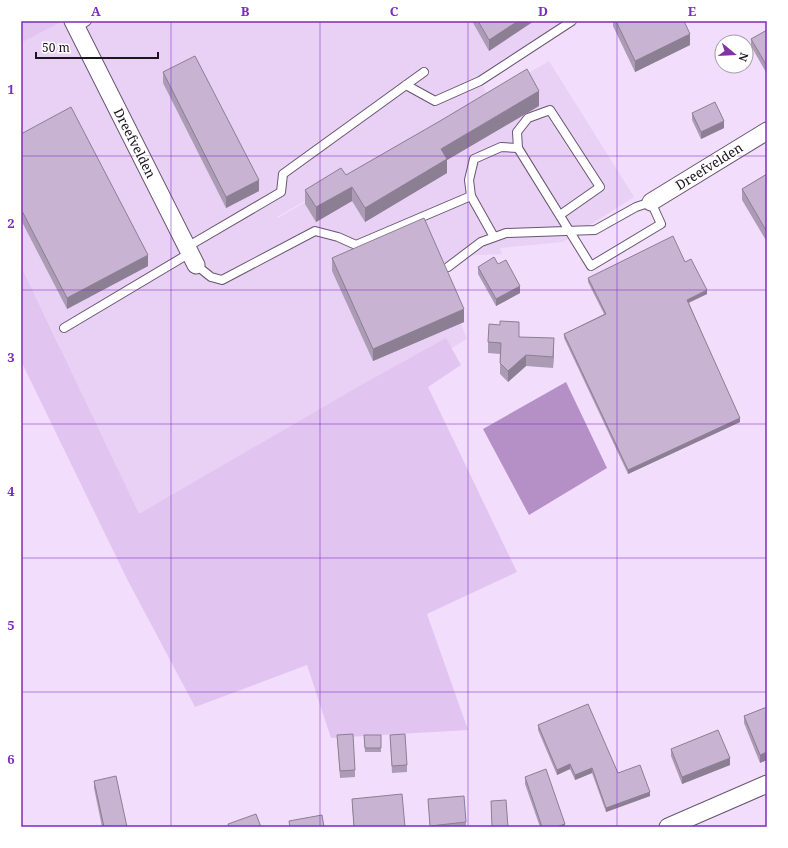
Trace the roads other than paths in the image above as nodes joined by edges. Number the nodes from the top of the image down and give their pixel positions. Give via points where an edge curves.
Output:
1 (572, 21) edge
2 (79, 23) edge
3 (424, 72) dead end
4 (406, 85) junction
5 (767, 131) edge
6 (518, 148) junction
7 (471, 196) junction
8 (652, 202) junction
9 (560, 215) junction
10 (570, 230) junction
11 (494, 237) junction
12 (191, 255) junction
13 (448, 267) dead end
14 (64, 328) dead end
15 (767, 784) edge
16 (668, 827) edge

1 - 4 lane via 480,81 435,101
2 - 12 street, Dreefvelden
3 - 4 lane
4 - 12 lane via 283,174 281,192
5 - 8 street, Dreefvelden
6 - 7 lane via 501,147 474,159 469,180
6 - 9 lane
6 - 9 lane via 517,132 528,118 550,110 600,187
7 - 11 lane
7 - 12 lane via 356,245 315,231 222,280 211,277
8 - 10 lane via 636,207 595,230
8 - 10 lane via 661,224 591,266
9 - 10 lane
10 - 11 lane via 506,233
11 - 13 lane via 480,242
12 - 14 lane
15 - 16 street

